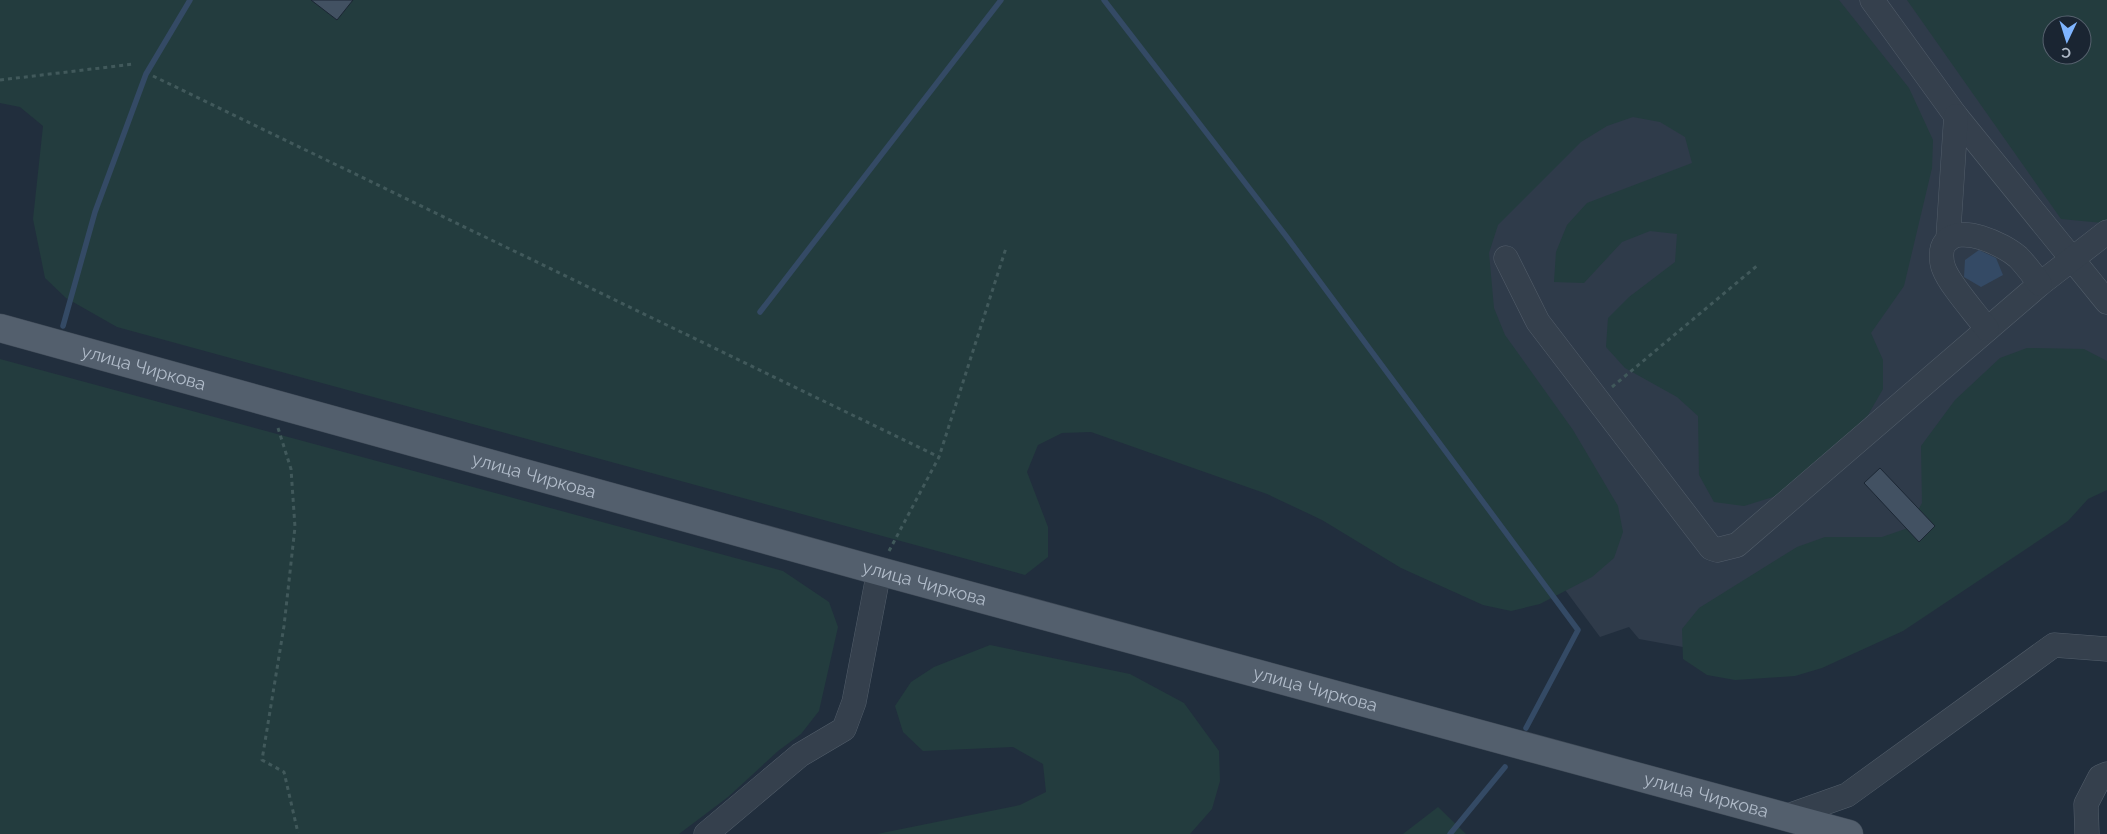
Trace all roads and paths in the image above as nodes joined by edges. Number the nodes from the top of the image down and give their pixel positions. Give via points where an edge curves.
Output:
1 (1872, 0) edge
2 (134, 64) dead end
3 (153, 76) dead end
4 (0, 80) edge
5 (1956, 116) junction
6 (2107, 232) edge
7 (1948, 240) junction
8 (1006, 248) dead end
9 (1506, 258) dead end
10 (2073, 259) junction
11 (1758, 265) dead end
12 (2040, 284) junction
13 (2107, 302) edge
14 (0, 328) edge
15 (1987, 329) junction
16 (1596, 400) junction
17 (270, 403) junction
18 (939, 457) junction
19 (879, 571) junction
20 (2107, 649) edge
21 (2107, 774) edge
22 (1785, 817) junction
23 (298, 833) edge
24 (706, 834) edge
25 (1849, 834) edge
26 (2087, 834) edge

1 - 5 street
2 - 4 path
3 - 18 path
5 - 7 street
5 - 10 street
6 - 10 street
7 - 12 street via 1954,235 1970,235 1994,242 2017,257
7 - 15 street via 1942,252 1944,269
8 - 18 path
9 - 16 street via 1538,322
10 - 12 street
10 - 13 street
11 - 16 path
12 - 15 street
14 - 17 main road, улица Чиркова
15 - 16 street via 1737,545 1725,549 1711,548
17 - 19 main road, улица Чиркова
17 - 23 path via 291,469 295,527 284,626 262,760 284,772
18 - 19 path
19 - 22 main road, улица Чиркова
19 - 24 street via 854,702 844,729 800,754
20 - 22 street via 2054,645 1847,795
21 - 26 street via 2100,777 2086,804
22 - 25 main road, улица Чиркова

